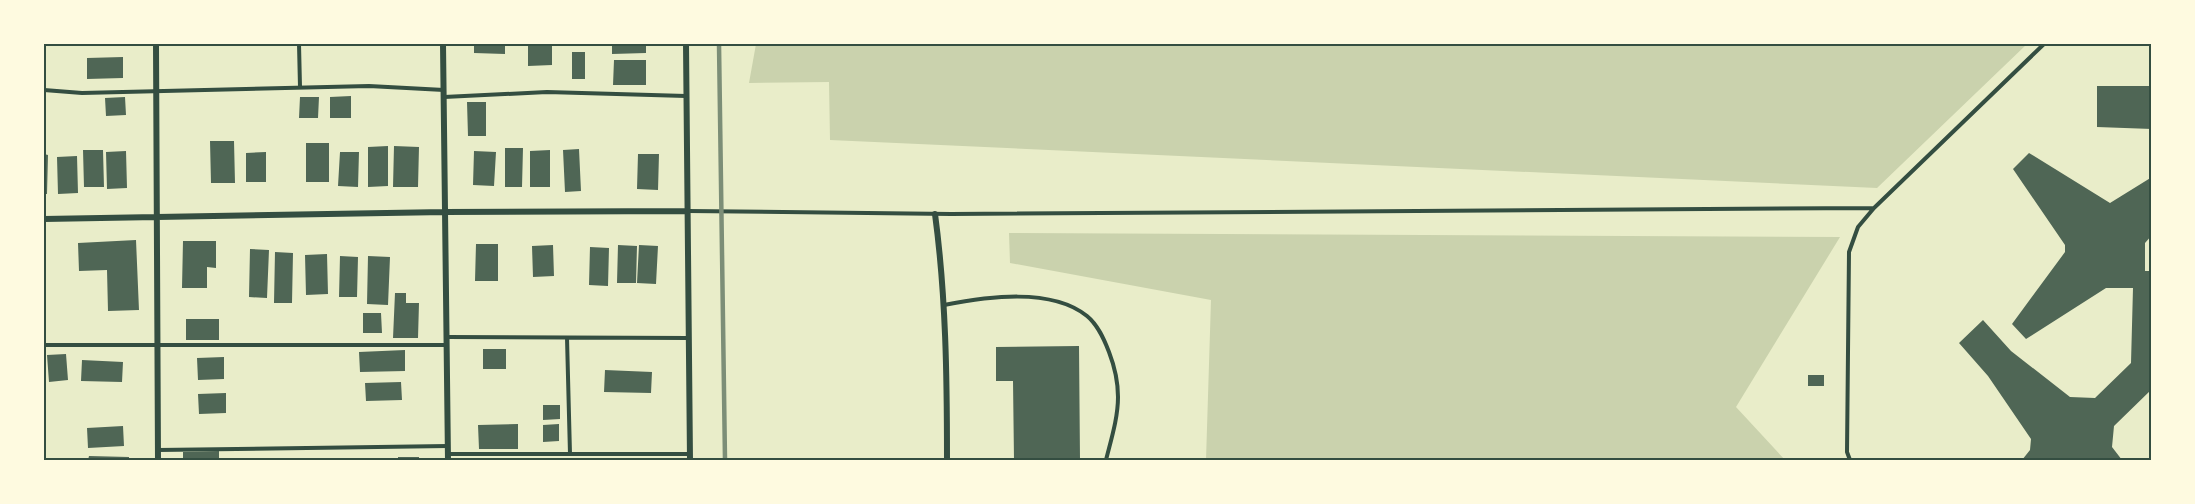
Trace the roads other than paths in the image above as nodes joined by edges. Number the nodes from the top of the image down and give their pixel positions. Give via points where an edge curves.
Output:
1 (156, 44) edge
2 (299, 44) edge
3 (443, 44) edge
4 (686, 44) edge
5 (2044, 44) edge
6 (300, 87) junction
7 (44, 90) edge
8 (157, 90) junction
9 (444, 93) junction
10 (686, 96) junction
11 (1874, 208) junction
12 (688, 211) junction
13 (445, 212) junction
14 (936, 214) junction
15 (158, 217) junction
16 (44, 219) edge
17 (943, 305) junction
18 (567, 338) junction
19 (689, 338) junction
20 (447, 341) junction
21 (44, 345) edge
22 (158, 345) junction
23 (448, 446) junction
24 (158, 450) junction
25 (570, 454) junction
26 (448, 457) edge
27 (690, 457) edge
28 (158, 460) edge
29 (947, 460) edge
30 (1106, 460) edge
31 (1850, 460) edge

1 - 8 street
2 - 6 lane
3 - 9 street
4 - 10 street
5 - 11 lane
6 - 8 lane
6 - 9 lane via 392,86
7 - 8 lane
8 - 15 street
9 - 10 lane
9 - 13 street
10 - 12 street
11 - 14 lane
11 - 31 lane via 1858,227 1849,252
12 - 13 street
12 - 14 lane
12 - 19 street
13 - 15 street
13 - 20 street
14 - 17 street
15 - 16 street
15 - 22 street
17 - 29 street via 948,376
17 - 30 lane via 988,297 1027,297 1064,304 1088,316 1102,334 1113,363 1118,397
18 - 19 lane
18 - 20 lane
18 - 25 lane
19 - 27 street
20 - 22 lane
20 - 23 street
21 - 22 lane
22 - 24 street
23 - 24 lane
23 - 26 street
24 - 28 street
25 - 26 lane
25 - 27 lane

